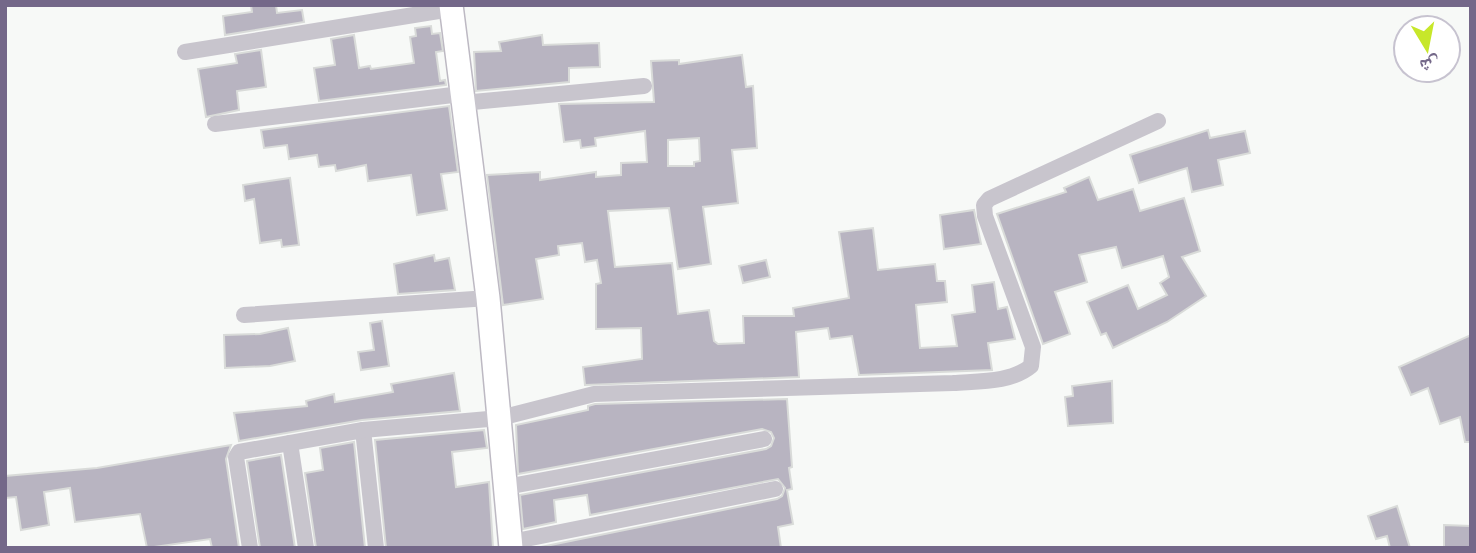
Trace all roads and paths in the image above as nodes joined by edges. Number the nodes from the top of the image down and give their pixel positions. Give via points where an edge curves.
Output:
1 (451, 7) edge
2 (185, 52) dead end
3 (644, 86) dead end
4 (462, 99) junction
5 (1158, 121) dead end
6 (215, 124) dead end
7 (488, 299) junction
8 (244, 315) dead end
9 (500, 418) junction
10 (363, 430) junction
11 (764, 439) dead end
12 (290, 443) junction
13 (506, 487) junction
14 (775, 489) dead end
15 (511, 545) edge
16 (250, 548) edge
17 (306, 548) edge
18 (376, 548) edge

1 - 2 street
1 - 4 street
3 - 4 street
4 - 6 street
4 - 7 street
5 - 9 street via 984,205 1033,347 1031,366 1024,372 953,383 594,394
7 - 8 street
7 - 9 street
9 - 10 street
9 - 13 street
10 - 12 street
10 - 18 street
11 - 13 street
12 - 16 street via 239,452 236,457
12 - 17 street
13 - 15 street
14 - 15 street

